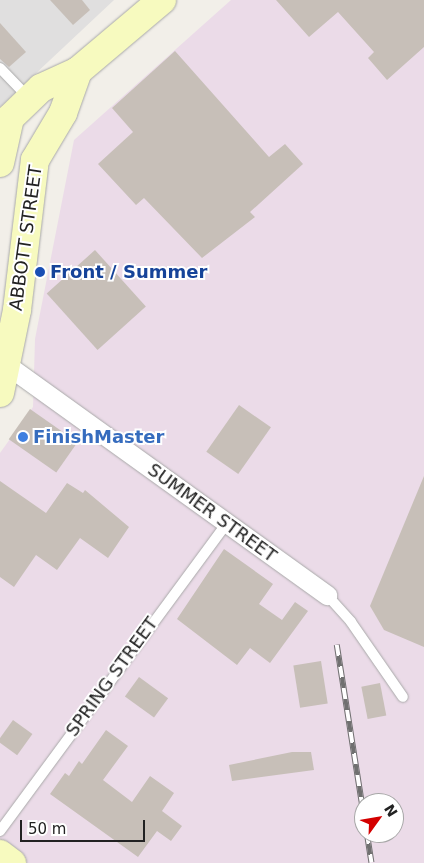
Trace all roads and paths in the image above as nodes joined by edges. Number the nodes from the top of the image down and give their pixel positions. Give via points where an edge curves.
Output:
1 (162, 0) edge
2 (0, 68) edge
3 (78, 71) junction
4 (29, 99) junction
5 (0, 163) edge
6 (3, 362) edge
7 (0, 393) edge
8 (226, 524) junction
9 (327, 595) joint
10 (403, 697) dead end
11 (0, 831) edge
12 (0, 854) edge
13 (12, 863) edge

1 - 3 main road
2 - 4 lane
3 - 4 main road, ABBOTT STREET via 41,88
3 - 6 main road, ABBOTT STREET via 63,113 35,160
4 - 5 main road, ABBOTT STREET via 10,118
6 - 7 main road, ABBOTT STREET
6 - 8 street, SUMMER STREET
8 - 9 street, SUMMER STREET
8 - 11 lane, SPRING STREET
9 - 10 lane via 351,622
12 - 13 main road

